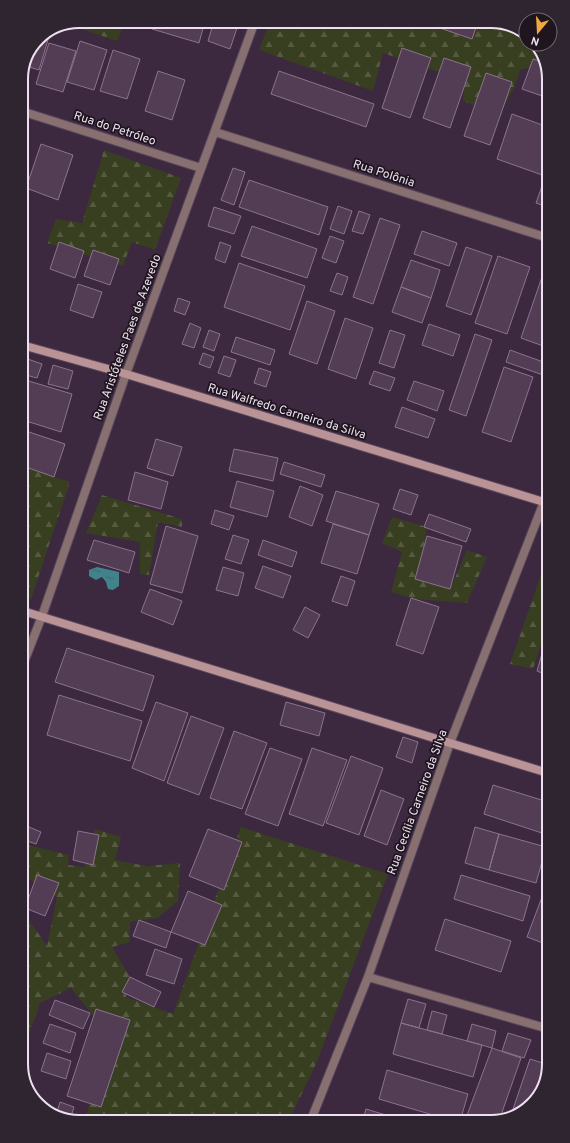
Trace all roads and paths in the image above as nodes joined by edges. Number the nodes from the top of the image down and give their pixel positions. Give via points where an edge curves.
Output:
1 (252, 28) edge
2 (28, 113) edge
3 (215, 132) junction
4 (202, 168) junction
5 (542, 236) edge
6 (28, 347) edge
7 (126, 374) junction
8 (542, 502) edge
9 (542, 511) edge
10 (28, 612) edge
11 (42, 616) junction
12 (28, 652) edge
13 (450, 743) junction
14 (542, 771) edge
15 (368, 977) junction
16 (542, 1027) edge
17 (313, 1115) edge

1 - 3 street, Rua Aristóteles Paes de Azevedo
2 - 4 street, Rua do Petróleo
3 - 4 street, Rua Aristóteles Paes de Azevedo
3 - 5 street, Rua Polônia
4 - 7 street, Rua Aristóteles Paes de Azevedo
6 - 7 main road, Rua Walfredo Carneiro da Silva
7 - 8 main road, Rua Walfredo Carneiro da Silva
7 - 11 street, Rua Aristóteles Paes de Azevedo
9 - 13 street, Rua Cecília Carneiro da Silva
10 - 11 main road
11 - 12 street, Rua Aristóteles Paes de Azevedo
11 - 13 main road
13 - 14 main road
13 - 15 street, Rua Cecília Carneiro da Silva
15 - 16 street
15 - 17 street, Rua Cecília Carneiro da Silva

